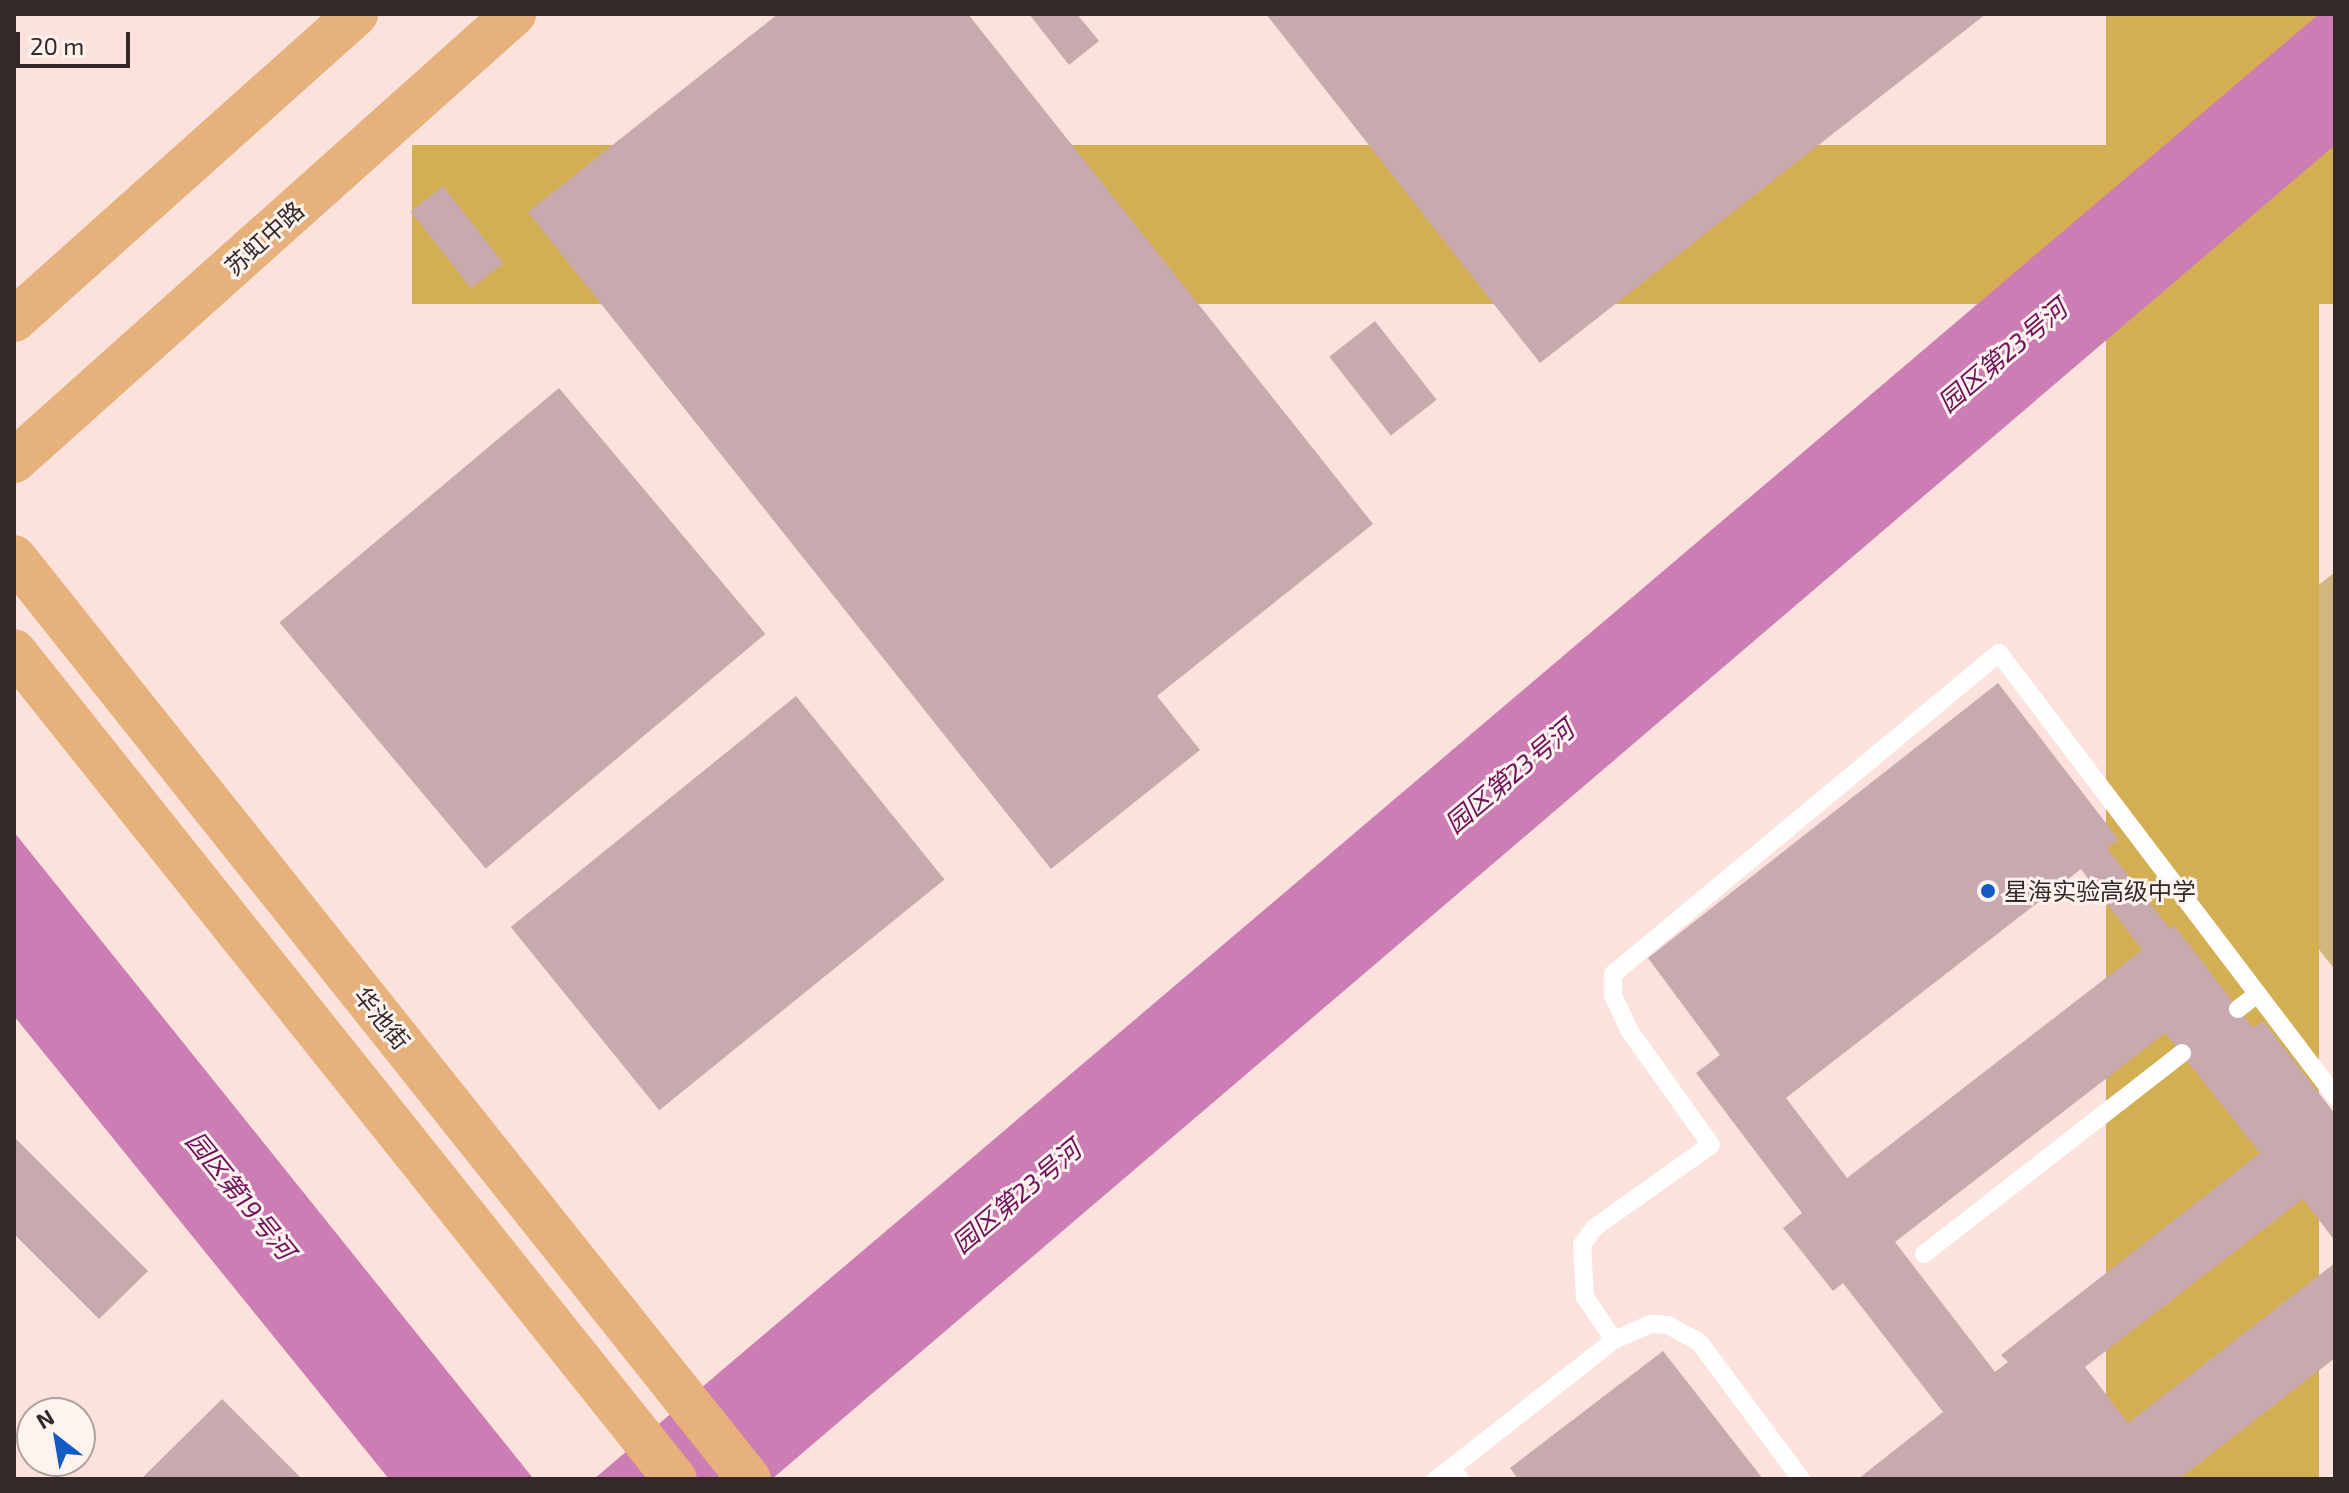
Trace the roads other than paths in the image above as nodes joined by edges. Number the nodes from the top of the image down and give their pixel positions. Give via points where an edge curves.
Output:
1 (356, 14) edge
2 (514, 14) edge
3 (14, 320) edge
4 (14, 461) edge
5 (14, 557) edge
6 (14, 651) edge
7 (2257, 994) junction
8 (2238, 1009) dead end
9 (2182, 1053) dead end
10 (2335, 1096) edge
11 (1924, 1254) dead end
12 (1614, 1340) junction
13 (1449, 1475) edge
14 (675, 1479) edge
15 (749, 1479) edge
16 (1801, 1479) edge

1 - 3 main road
2 - 4 main road, 苏虹中路
5 - 15 main road, 华池街
6 - 14 main road
7 - 8 lane
7 - 10 lane
7 - 12 lane via 1999,653 1613,974 1613,995 1629,1030 1711,1145 1594,1228 1582,1245 1585,1297
9 - 11 lane
12 - 13 lane
12 - 16 lane via 1651,1324 1668,1325 1699,1342

